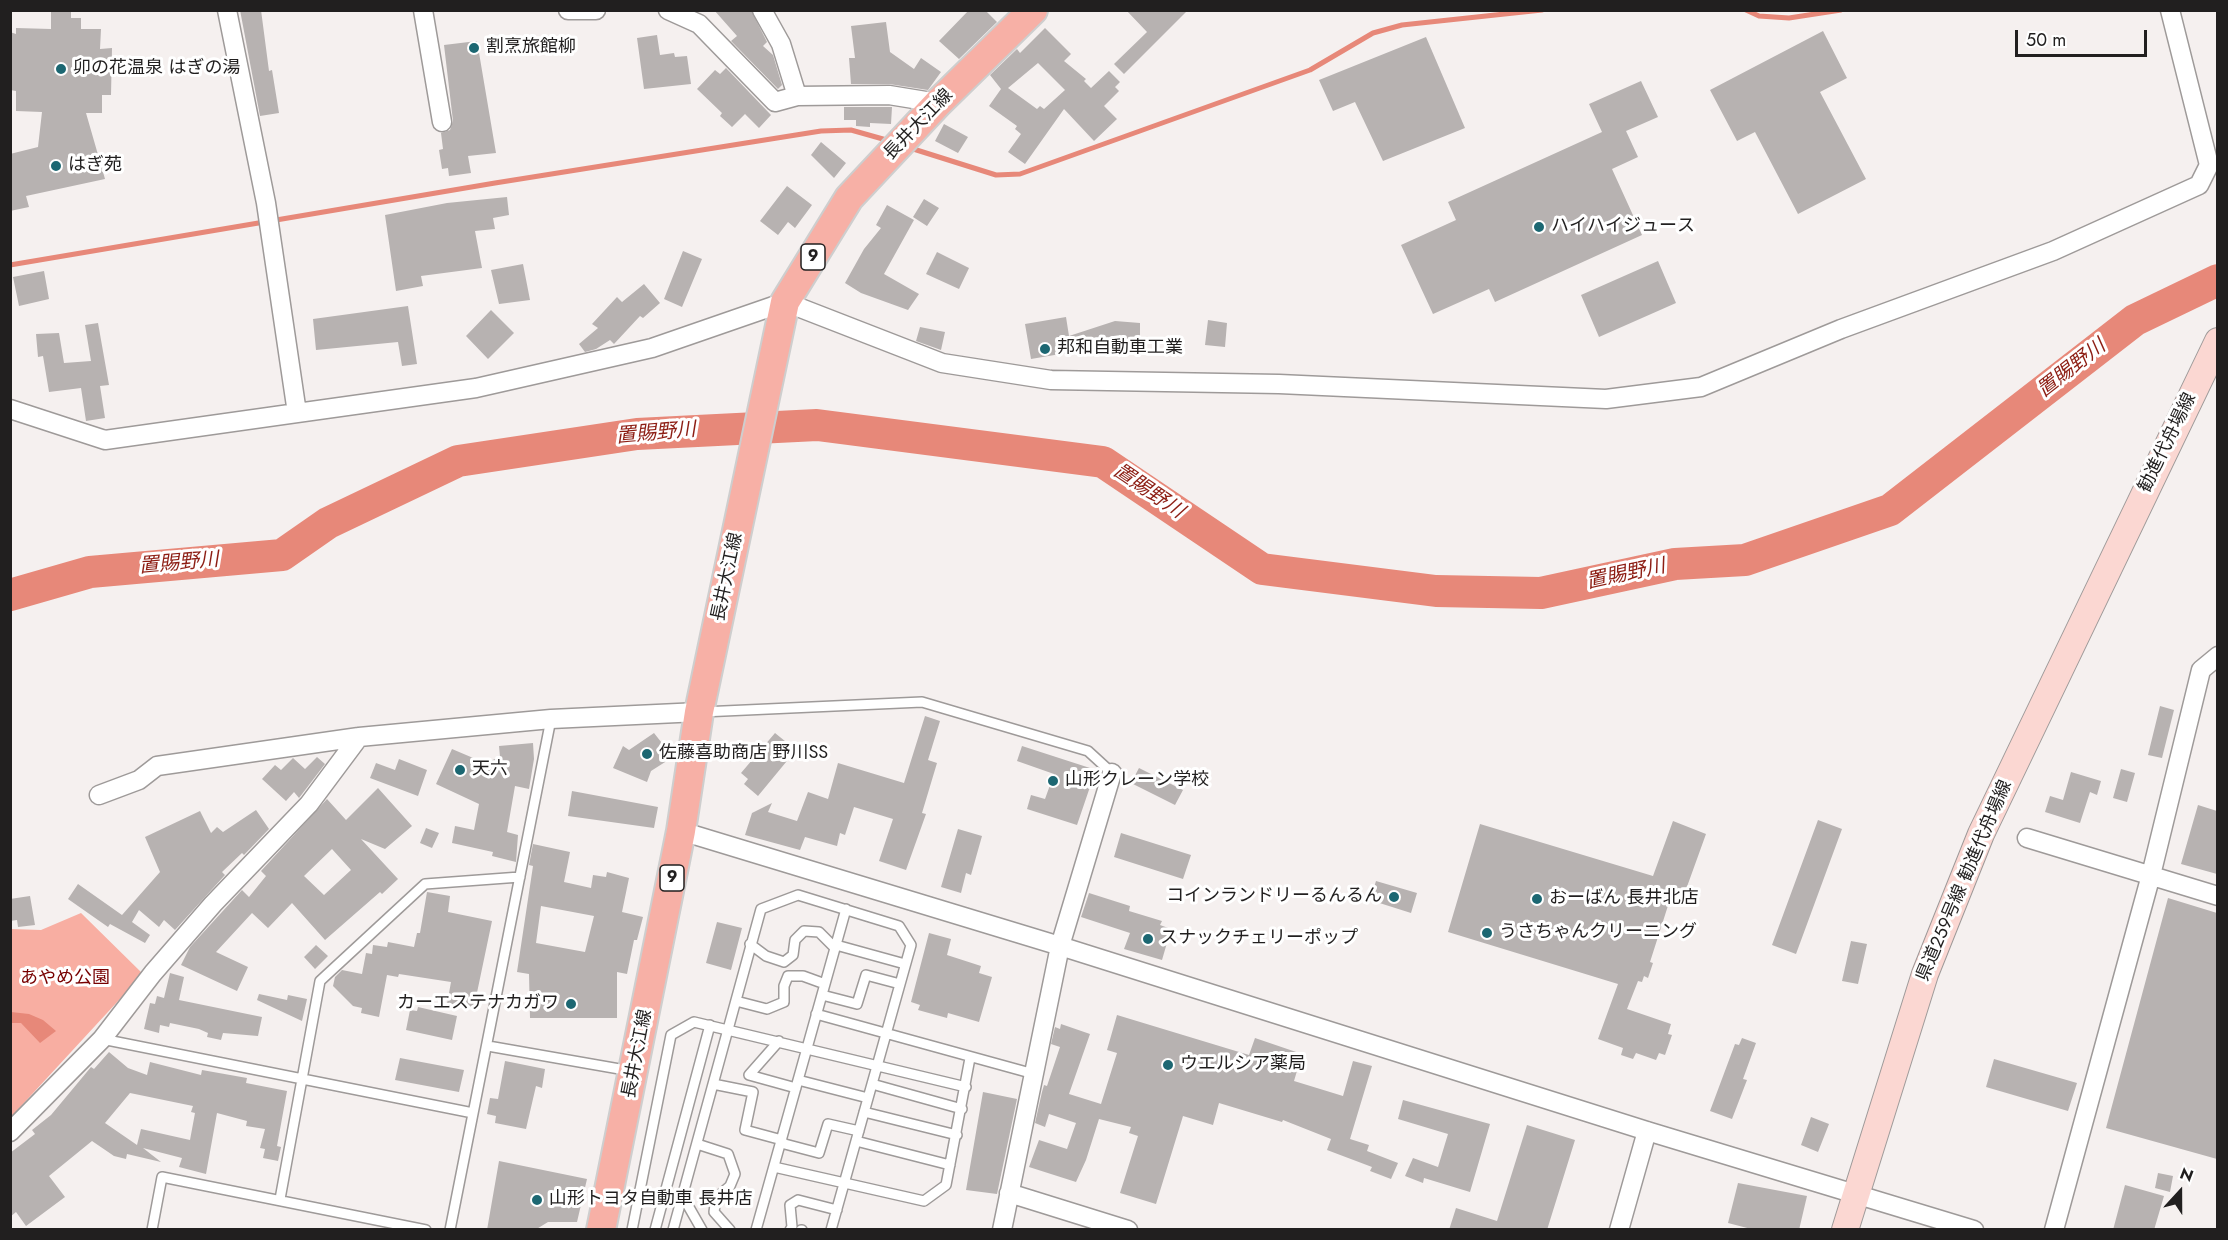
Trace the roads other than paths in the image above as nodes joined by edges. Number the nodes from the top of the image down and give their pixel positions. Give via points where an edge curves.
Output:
1 (227, 10) edge
2 (423, 10) edge
3 (568, 10) edge
4 (596, 10) edge
5 (668, 10) edge
6 (762, 10) edge
7 (2170, 10) edge
8 (1024, 14) edge
9 (796, 96) junction
10 (938, 103) junction
11 (442, 122) dead end
12 (785, 302) junction
13 (2217, 340) edge
14 (10, 409) edge
15 (297, 413) junction
16 (2119, 546) joint
17 (2217, 656) edge
18 (699, 712) junction
19 (551, 719) junction
20 (359, 737) junction
21 (1112, 773) joint
22 (99, 795) dead end
23 (681, 831) junction
24 (2027, 838) dead end
25 (2151, 875) junction
26 (520, 877) junction
27 (2217, 896) edge
28 (846, 909) junction
29 (750, 945) junction
30 (1060, 946) junction
31 (835, 947) junction
32 (906, 964) junction
33 (825, 984) junction
34 (900, 984) junction
35 (822, 995) junction
36 (736, 1001) junction
37 (816, 1014) junction
38 (710, 1025) junction
39 (729, 1029) junction
40 (886, 1034) junction
41 (102, 1039) junction
42 (780, 1041) junction
43 (488, 1046) junction
44 (807, 1048) junction
45 (970, 1058) junction
46 (877, 1065) junction
47 (635, 1071) junction
48 (1034, 1074) junction
49 (301, 1080) junction
50 (713, 1084) junction
51 (797, 1084) junction
52 (872, 1084) junction
53 (966, 1087) junction
54 (868, 1098) junction
55 (962, 1109) junction
56 (864, 1112) junction
57 (473, 1113) junction
58 (1647, 1131) junction
59 (10, 1132) edge
60 (957, 1135) junction
61 (858, 1136) junction
62 (781, 1142) junction
63 (697, 1144) junction
64 (950, 1165) junction
65 (774, 1167) junction
66 (844, 1184) junction
67 (1009, 1193) junction
68 (1854, 1193) junction
69 (682, 1195) junction
70 (279, 1199) junction
71 (837, 1210) junction
72 (152, 1230) edge
73 (426, 1230) edge
74 (450, 1230) edge
75 (601, 1230) edge
76 (632, 1230) edge
77 (655, 1230) edge
78 (673, 1230) edge
79 (702, 1230) edge
80 (730, 1230) edge
81 (756, 1230) edge
82 (790, 1230) edge
83 (831, 1230) edge
84 (1002, 1230) edge
85 (1128, 1230) edge
86 (1619, 1230) edge
87 (1845, 1230) edge
88 (1974, 1230) edge
89 (2054, 1230) edge

1 - 15 street via 266,203
2 - 11 street
3 - 4 street
5 - 9 street via 699,24 775,102
6 - 9 street via 782,44
7 - 12 street via 2209,165 2199,185 2053,251 1701,387 1606,399 1279,384 1051,380 942,363
8 - 10 main road, 長井大江線 / 9
9 - 10 street via 889,95
10 - 12 main road, 長井大江線 / 9 via 849,198
12 - 15 street via 652,348 509,381
12 - 18 main road, 長井大江線 / 9
13 - 16 main road, 勧進代舟場線
14 - 15 street via 105,440
16 - 68 main road, 県道259号線 勧進代舟場線 via 1981,834 1925,974
17 - 25 street via 2201,670
18 - 19 street
18 - 21 lane via 922,702 1088,751
18 - 23 main road, 長井大江線 / 9
19 - 20 street
19 - 26 lane
20 - 22 street via 157,766 139,780
20 - 41 street via 309,804 153,973
21 - 30 street
23 - 30 street
23 - 47 main road, 長井大江線 / 9
24 - 25 street
25 - 27 street
25 - 89 street
26 - 43 lane
26 - 49 lane via 425,884 320,981
28 - 29 lane via 798,895 761,909
28 - 31 lane
28 - 32 lane via 900,926 911,945
29 - 31 lane via 784,962 793,955 795,940 804,931 819,932
29 - 36 lane
30 - 48 street
30 - 58 street
31 - 32 lane
31 - 33 lane
32 - 34 lane
33 - 35 lane
33 - 36 lane via 803,976 788,976 784,1002 767,1009
34 - 35 lane via 866,975 857,1004
34 - 40 lane
35 - 37 lane
36 - 39 lane
37 - 40 lane
37 - 44 lane
38 - 39 lane
38 - 76 lane via 694,1022 671,1035
38 - 77 lane
39 - 42 lane
39 - 50 lane
40 - 45 lane
40 - 46 lane
41 - 49 lane
41 - 59 street
42 - 44 lane
42 - 51 lane via 749,1075
43 - 47 lane
43 - 57 lane
44 - 46 lane
44 - 51 lane
45 - 48 lane
45 - 53 lane
46 - 52 lane
46 - 53 lane
47 - 75 main road, 長井大江線 / 9
48 - 67 street
49 - 57 lane
49 - 70 lane
50 - 62 lane via 753,1092 745,1130
50 - 63 lane
51 - 54 lane
51 - 62 lane
52 - 54 lane
52 - 55 lane
53 - 55 lane
54 - 56 lane
55 - 60 lane
56 - 60 lane
56 - 61 lane
57 - 74 lane
58 - 68 street
58 - 86 street
60 - 64 lane
61 - 62 lane via 828,1124 819,1152
61 - 64 lane
61 - 66 lane
62 - 65 lane
63 - 69 lane
63 - 80 lane via 728,1154 735,1174 730,1186 716,1198 714,1212
64 - 66 lane via 946,1185 924,1201
65 - 66 lane
65 - 81 lane
66 - 71 lane
67 - 84 street
67 - 85 street
68 - 87 main road, 県道259号線 勧進代舟場線
68 - 88 street
69 - 78 lane
69 - 79 lane
70 - 72 lane via 162,1177
70 - 73 lane
71 - 82 lane via 798,1200 790,1205
71 - 83 lane

